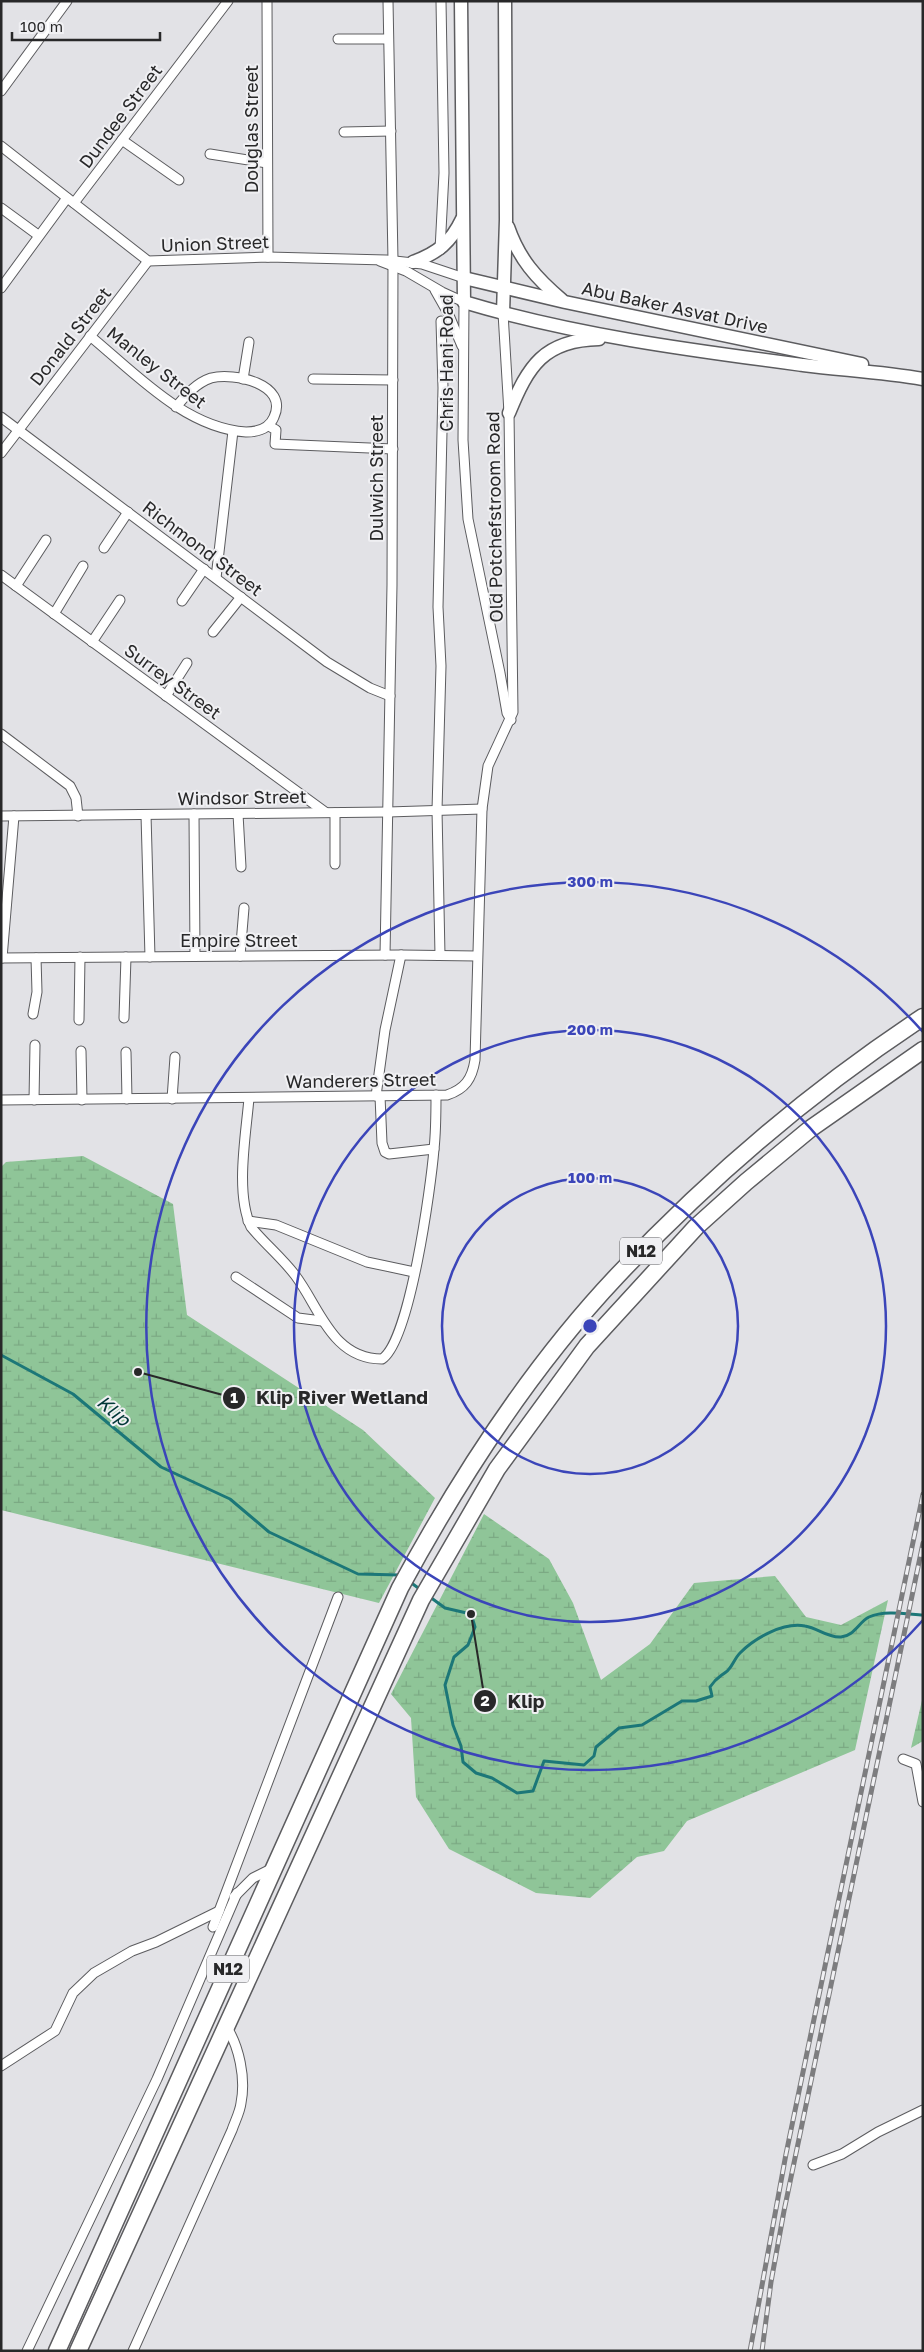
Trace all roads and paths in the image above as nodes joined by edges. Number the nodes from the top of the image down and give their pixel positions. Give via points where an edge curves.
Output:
1 (67, 1) edge
2 (228, 1) edge
3 (267, 1) edge
4 (388, 1) edge
5 (441, 1) edge
6 (460, 1) edge
7 (505, 1) edge
8 (338, 39) dead end
9 (388, 39) junction
10 (1, 91) edge
11 (391, 131) junction
12 (344, 132) dead end
13 (122, 140) junction
14 (1, 146) edge
15 (210, 154) dead end
16 (268, 163) junction
17 (179, 180) dead end
18 (71, 201) junction
19 (1, 208) edge
20 (462, 217) junction
21 (506, 220) junction
22 (38, 236) junction
23 (440, 250) junction
24 (268, 257) junction
25 (148, 261) junction
26 (414, 262) junction
27 (393, 263) junction
28 (464, 278) junction
29 (1, 288) edge
30 (434, 288) junction
31 (503, 288) junction
32 (464, 302) junction
33 (565, 302) junction
34 (503, 313) junction
35 (441, 321) dead end
36 (90, 336) junction
37 (614, 339) junction
38 (249, 342) dead end
39 (464, 350) junction
40 (879, 371) junction
41 (243, 379) junction
42 (313, 379) dead end
43 (923, 379) edge
44 (393, 380) junction
45 (176, 407) junction
46 (509, 413) junction
47 (1, 417) edge
48 (269, 426) junction
49 (18, 430) junction
50 (233, 431) junction
51 (392, 449) junction
52 (1, 452) edge
53 (128, 512) junction
54 (46, 540) dead end
55 (104, 548) dead end
56 (83, 566) dead end
57 (204, 570) junction
58 (1, 575) edge
59 (216, 578) junction
60 (16, 586) junction
61 (241, 597) junction
62 (120, 600) dead end
63 (182, 601) dead end
64 (54, 614) junction
65 (213, 632) dead end
66 (92, 642) junction
67 (188, 663) dead end
68 (166, 696) junction
69 (390, 696) junction
70 (511, 720) junction
71 (1, 734) edge
72 (482, 809) junction
73 (437, 810) junction
74 (336, 812) junction
75 (388, 812) junction
76 (326, 813) junction
77 (194, 814) junction
78 (238, 814) junction
79 (146, 815) junction
80 (1, 816) edge
81 (14, 816) junction
82 (78, 816) junction
83 (335, 864) dead end
84 (241, 867) dead end
85 (244, 908) dead end
86 (385, 955) junction
87 (401, 955) junction
88 (440, 955) junction
89 (195, 956) junction
90 (240, 956) junction
91 (477, 956) junction
92 (80, 957) junction
93 (126, 957) junction
94 (150, 957) junction
95 (2, 958) edge
96 (36, 958) junction
97 (33, 1014) dead end
98 (923, 1017) edge
99 (124, 1018) dead end
100 (79, 1020) dead end
101 (35, 1045) dead end
102 (923, 1050) edge
103 (81, 1051) dead end
104 (126, 1052) dead end
105 (174, 1057) dead end
106 (436, 1095) junction
107 (378, 1096) junction
108 (249, 1098) junction
109 (127, 1099) junction
110 (172, 1099) junction
111 (1, 1100) edge
112 (34, 1100) junction
113 (82, 1100) junction
114 (434, 1149) junction
115 (248, 1221) junction
116 (414, 1272) junction
117 (236, 1277) dead end
118 (322, 1320) junction
119 (338, 1597) dead end
120 (903, 1759) dead end
121 (923, 1802) edge
122 (274, 1868) junction
123 (237, 1893) junction
124 (219, 1912) junction
125 (213, 1927) dead end
126 (226, 2026) junction
127 (1, 2066) edge
128 (923, 2110) edge
129 (813, 2165) dead end
130 (28, 2351) edge
131 (57, 2351) edge
132 (78, 2351) edge
133 (134, 2351) edge

1 - 10 street
2 - 13 street, Dundee Street
3 - 16 street, Douglas Street
4 - 9 street, Dulwich Street
5 - 23 street via 444,173
6 - 20 main road, Chris Hani Road
7 - 21 main road
8 - 9 street
9 - 11 street, Dulwich Street
11 - 12 street
11 - 27 street, Dulwich Street
13 - 17 street
13 - 18 street, Dundee Street
14 - 18 street, Union Street
15 - 16 street
16 - 24 street, Douglas Street
18 - 22 street, Dundee Street
18 - 25 street, Union Street
19 - 22 street
20 - 23 main road
20 - 28 main road, Chris Hani Road
21 - 31 main road
21 - 33 main road via 516,248 528,268
22 - 29 street, Dundee Street
23 - 26 main road
24 - 25 street, Union Street
24 - 27 street, Union Street
25 - 36 street, Donald Street
26 - 27 street, Union Street
26 - 28 street, Union Street
27 - 30 street, Union Street
27 - 44 street, Dulwich Street
28 - 31 main road, Abu Baker Asvat Drive
28 - 32 main road, Chris Hani Road
30 - 32 street, Union Street
30 - 39 street
31 - 33 main road, Abu Baker Asvat Drive
31 - 34 main road
32 - 34 main road, Abu Baker Asvat Drive
32 - 39 street, Chris Hani Road
33 - 40 main road, Abu Baker Asvat Drive via 868,365
34 - 37 main road, Abu Baker Asvat Drive
34 - 46 street, Old Potchefstroom Road
35 - 73 street via 438,607 441,666
36 - 45 street, Manley Street
36 - 49 street, Donald Street
37 - 40 main road, Abu Baker Asvat Drive via 802,365
37 - 46 main road via 571,342 544,354 524,378
38 - 41 street
39 - 70 street, Chris Hani Road via 468,519
40 - 43 main road, Abu Baker Asvat Drive
41 - 45 street via 211,378 189,392
41 - 48 street via 264,385 272,392 276,403 275,416
42 - 44 street
44 - 51 street, Dulwich Street
45 - 50 street, Manley Street via 204,423
46 - 70 street, Old Potchefstroom Road
47 - 49 street, Richmond Street
48 - 50 street, Manley Street via 250,432
48 - 51 street via 276,430 275,444
49 - 52 street, Donald Street
49 - 53 street, Richmond Street
50 - 59 street
51 - 69 street, Dulwich Street
53 - 55 street
53 - 57 street, Richmond Street
54 - 60 street
56 - 64 street
57 - 59 street, Richmond Street
57 - 63 street
58 - 60 street, Surrey Street
59 - 61 street, Richmond Street
60 - 64 street, Surrey Street
61 - 65 street
61 - 69 street, Richmond Street via 343,673
62 - 66 street
64 - 66 street, Surrey Street
66 - 68 street, Surrey Street
67 - 68 street
68 - 76 street, Surrey Street
69 - 75 street, Dulwich Street
70 - 72 street, Wanderers Street via 488,766
71 - 82 street via 70,786 76,798
72 - 73 street, Windsor Street
72 - 91 street, Wanderers Street
73 - 75 street, Windsor Street
73 - 88 street
74 - 75 street, Windsor Street
74 - 76 street, Windsor Street
74 - 83 street
75 - 86 street, Dulwich Street
76 - 78 street, Windsor Street
77 - 78 street, Windsor Street
77 - 79 street, Windsor Street
77 - 89 street
78 - 84 street
79 - 82 street, Windsor Street
79 - 94 street
80 - 81 street, Windsor Street
81 - 82 street, Windsor Street
81 - 95 street
85 - 90 street
86 - 87 street, Empire Street
86 - 90 street, Empire Street
87 - 88 street, Empire Street
87 - 107 street via 385,1030
88 - 91 street, Empire Street
89 - 90 street, Empire Street
89 - 94 street, Empire Street
91 - 106 street, Wanderers Street via 471,1077 461,1089 447,1095
92 - 93 street, Empire Street
92 - 96 street, Empire Street
92 - 100 street
93 - 94 street, Empire Street
93 - 99 street
95 - 96 street, Empire Street
96 - 97 street via 37,992
98 - 122 highway, N12 via 824,1086 674,1218 616,1277 530,1384 481,1453 400,1588
101 - 112 street
102 - 126 highway, N12 via 787,1147 723,1202 670,1254 587,1346 497,1469 421,1600
103 - 113 street
104 - 109 street
105 - 110 street
106 - 107 street, Wanderers Street
106 - 114 street
107 - 108 street, Wanderers Street
107 - 114 street via 385,1152
108 - 110 street, Wanderers Street
108 - 115 street via 244,1170
109 - 110 street, Wanderers Street
109 - 113 street, Wanderers Street
111 - 112 street, Wanderers Street
112 - 113 street, Wanderers Street
114 - 116 street
115 - 116 street via 276,1225 367,1262
115 - 118 street via 300,1281
116 - 118 street via 393,1346 382,1359 363,1357 348,1349 335,1339
117 - 118 street via 298,1318
119 - 124 street
120 - 121 street via 916,1764
122 - 123 street via 253,1878
122 - 131 highway, N12
123 - 124 street
123 - 130 street via 158,2079
124 - 125 street
124 - 127 street via 132,1951 94,1973 73,1993 55,2031
126 - 132 highway, N12
126 - 133 street via 236,2041 242,2082 241,2103
128 - 129 street via 842,2154

